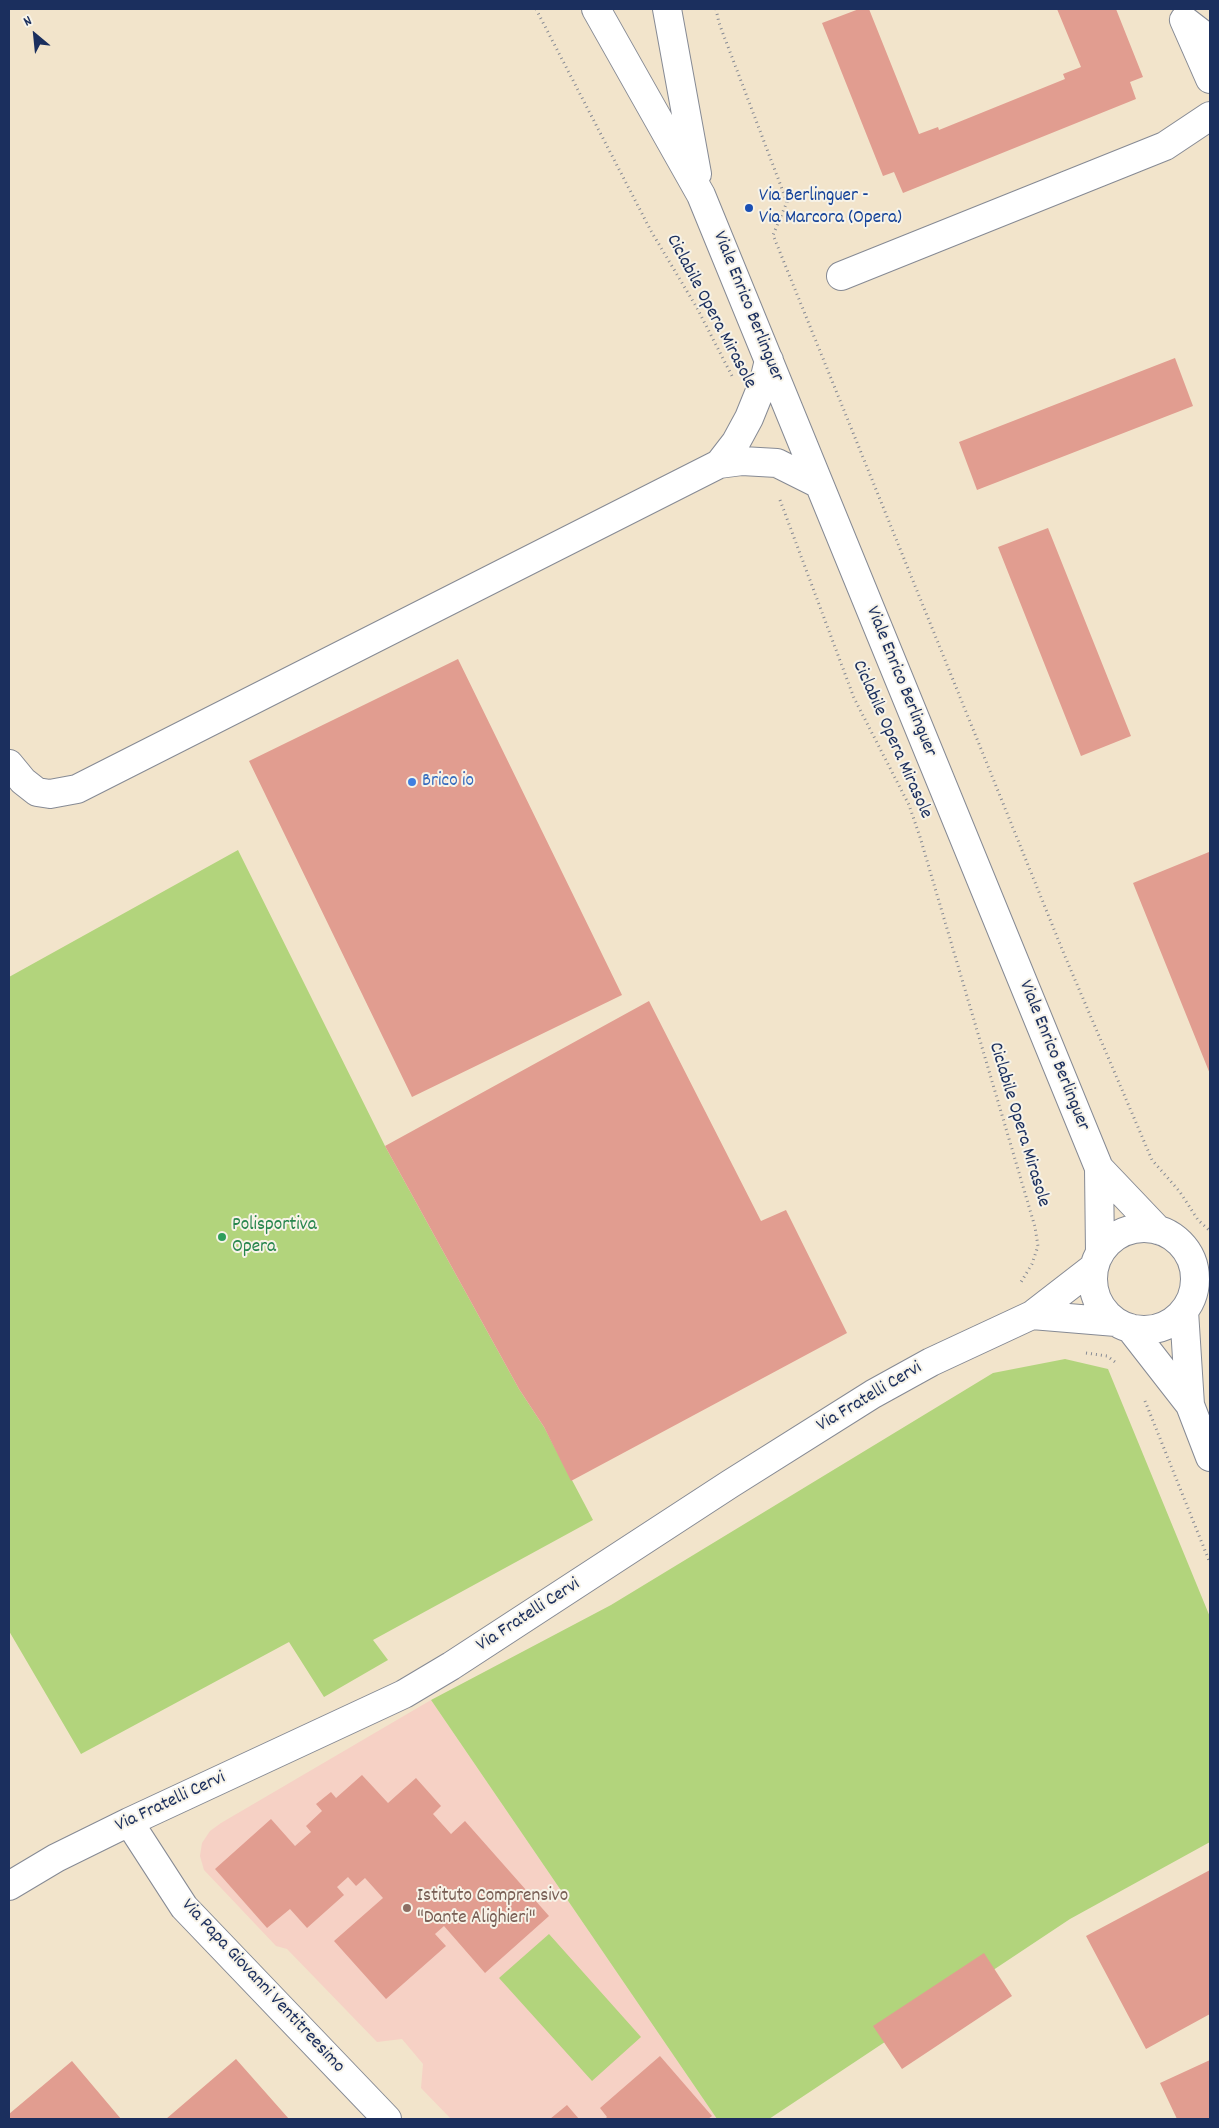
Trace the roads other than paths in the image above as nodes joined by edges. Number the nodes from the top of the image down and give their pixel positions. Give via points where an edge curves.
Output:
1 (596, 9) edge
2 (667, 9) edge
3 (1182, 14) edge
4 (1210, 40) edge
5 (1210, 79) edge
6 (1210, 116) edge
7 (701, 195) junction
8 (841, 276) dead end
9 (768, 360) junction
10 (719, 464) junction
11 (819, 484) junction
12 (9, 764) edge
13 (1099, 1168) junction
14 (1158, 1230) junction
15 (1097, 1260) junction
16 (1201, 1265) edge
17 (1196, 1300) edge
18 (1032, 1315) junction
19 (1123, 1325) junction
20 (1190, 1405) junction
21 (1210, 1457) edge
22 (129, 1822) junction
23 (9, 1886) edge
24 (387, 2119) edge

1 - 7 street, Viale Enrico Berlinguer
2 - 7 street, Viale Enrico Berlinguer
3 - 4 street
3 - 5 street
6 - 8 street via 1165,146
7 - 9 street, Viale Enrico Berlinguer
9 - 10 street via 764,381 749,418
9 - 11 street, Viale Enrico Berlinguer
10 - 11 street via 742,461 777,463
10 - 12 street via 77,790 50,794 37,792 22,781
11 - 13 street, Viale Enrico Berlinguer
13 - 14 street, Viale Enrico Berlinguer
13 - 15 street, Viale Enrico Berlinguer
14 - 15 street via 1131,1229 1119,1234
14 - 16 street via 1173,1237
15 - 18 street, Via Fratelli Cervi
15 - 19 street via 1093,1283 1096,1298 1104,1312
16 - 17 street via 1195,1280
17 - 19 street via 1160,1328 1145,1330
17 - 20 street
18 - 19 street, Via Fratelli Cervi
18 - 22 street, Via Fratelli Cervi via 931,1362 874,1394 404,1694
19 - 20 street
20 - 21 street
22 - 23 street, Via Fratelli Cervi via 56,1858
22 - 24 street, Via Papa Giovanni Ventitreesimo via 184,1907

